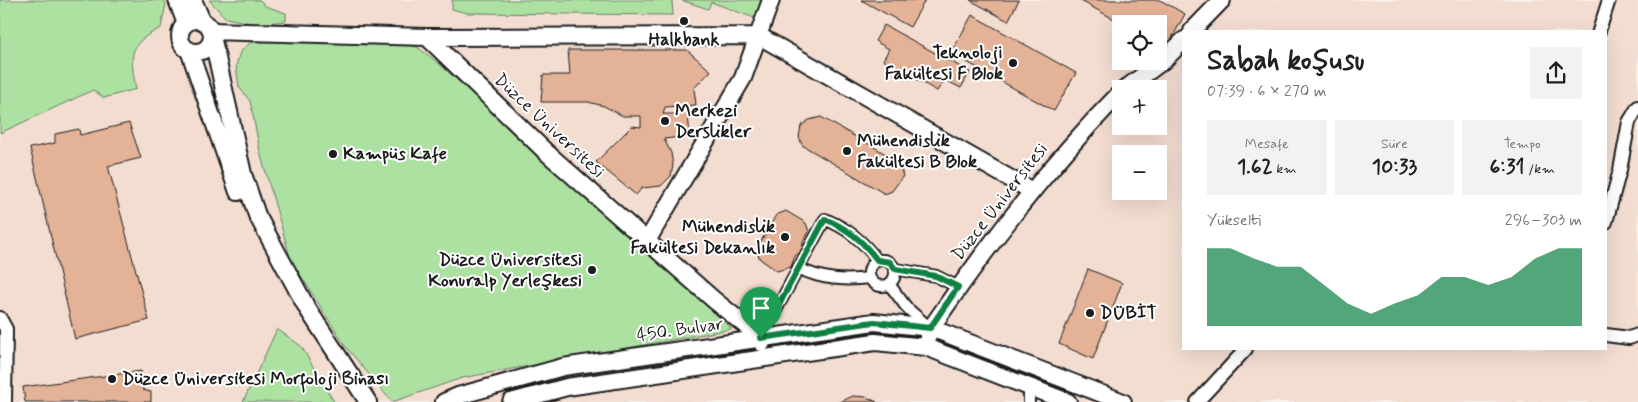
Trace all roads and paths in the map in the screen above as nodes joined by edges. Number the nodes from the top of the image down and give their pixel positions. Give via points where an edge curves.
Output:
1 (178, 0) edge
2 (193, 0) edge
3 (771, 0) edge
4 (1222, 0) edge
5 (1609, 0) edge
6 (203, 28) junction
7 (1193, 30) edge
8 (1599, 30) edge
9 (759, 36) junction
10 (427, 37) junction
11 (1182, 42) edge
12 (189, 50) junction
13 (1137, 80) edge
14 (1112, 101) edge
15 (1638, 107) edge
16 (1032, 191) junction
17 (1607, 218) edge
18 (647, 241) junction
19 (877, 260) junction
20 (798, 268) junction
21 (895, 269) junction
22 (870, 278) junction
23 (889, 284) junction
24 (958, 287) junction
25 (0, 318) edge
26 (930, 328) junction
27 (1607, 335) edge
28 (1638, 335) edge
29 (761, 338) junction
30 (926, 347) junction
31 (1245, 350) edge
32 (766, 358) junction
33 (1029, 395) edge
34 (5, 402) edge
35 (356, 402) edge
36 (368, 402) edge
37 (444, 402) edge
38 (511, 402) edge
39 (1068, 402) edge
40 (1122, 402) edge
41 (1197, 402) edge

1 - 6 street
2 - 6 street
3 - 9 street
4 - 7 street
5 - 8 street
6 - 10 street
6 - 12 street via 206,48 198,52
6 - 12 street via 180,36
6 - 36 street via 257,215 307,308
9 - 10 street
9 - 16 street
9 - 18 street via 743,78
10 - 18 street, Düzce Üniversitesi via 546,152
11 - 13 street
12 - 35 street via 247,217 284,288
14 - 16 street, Düzce Üniversitesi
15 - 17 street via 1629,122
16 - 24 street, Düzce Üniversitesi
18 - 29 street, Düzce Üniversitesi
19 - 20 street via 856,236 825,219
19 - 21 street via 890,262
19 - 22 street via 870,266
20 - 22 street via 814,276 845,281
20 - 29 street
21 - 23 street
21 - 24 street via 936,276
22 - 23 street via 876,285
23 - 26 street via 907,308
24 - 26 street, Düzce Üniversitesi
25 - 34 street via 6,329
26 - 29 street, 450. Bulvar via 874,322
26 - 30 street, Düzce Üniversitesi
26 - 40 street, 450. Bulvar
27 - 28 street via 1629,338
29 - 32 street
29 - 37 street, 450. Bulvar via 562,367
30 - 32 street via 875,342
30 - 33 street
31 - 41 street
32 - 38 street via 567,387
33 - 39 street

